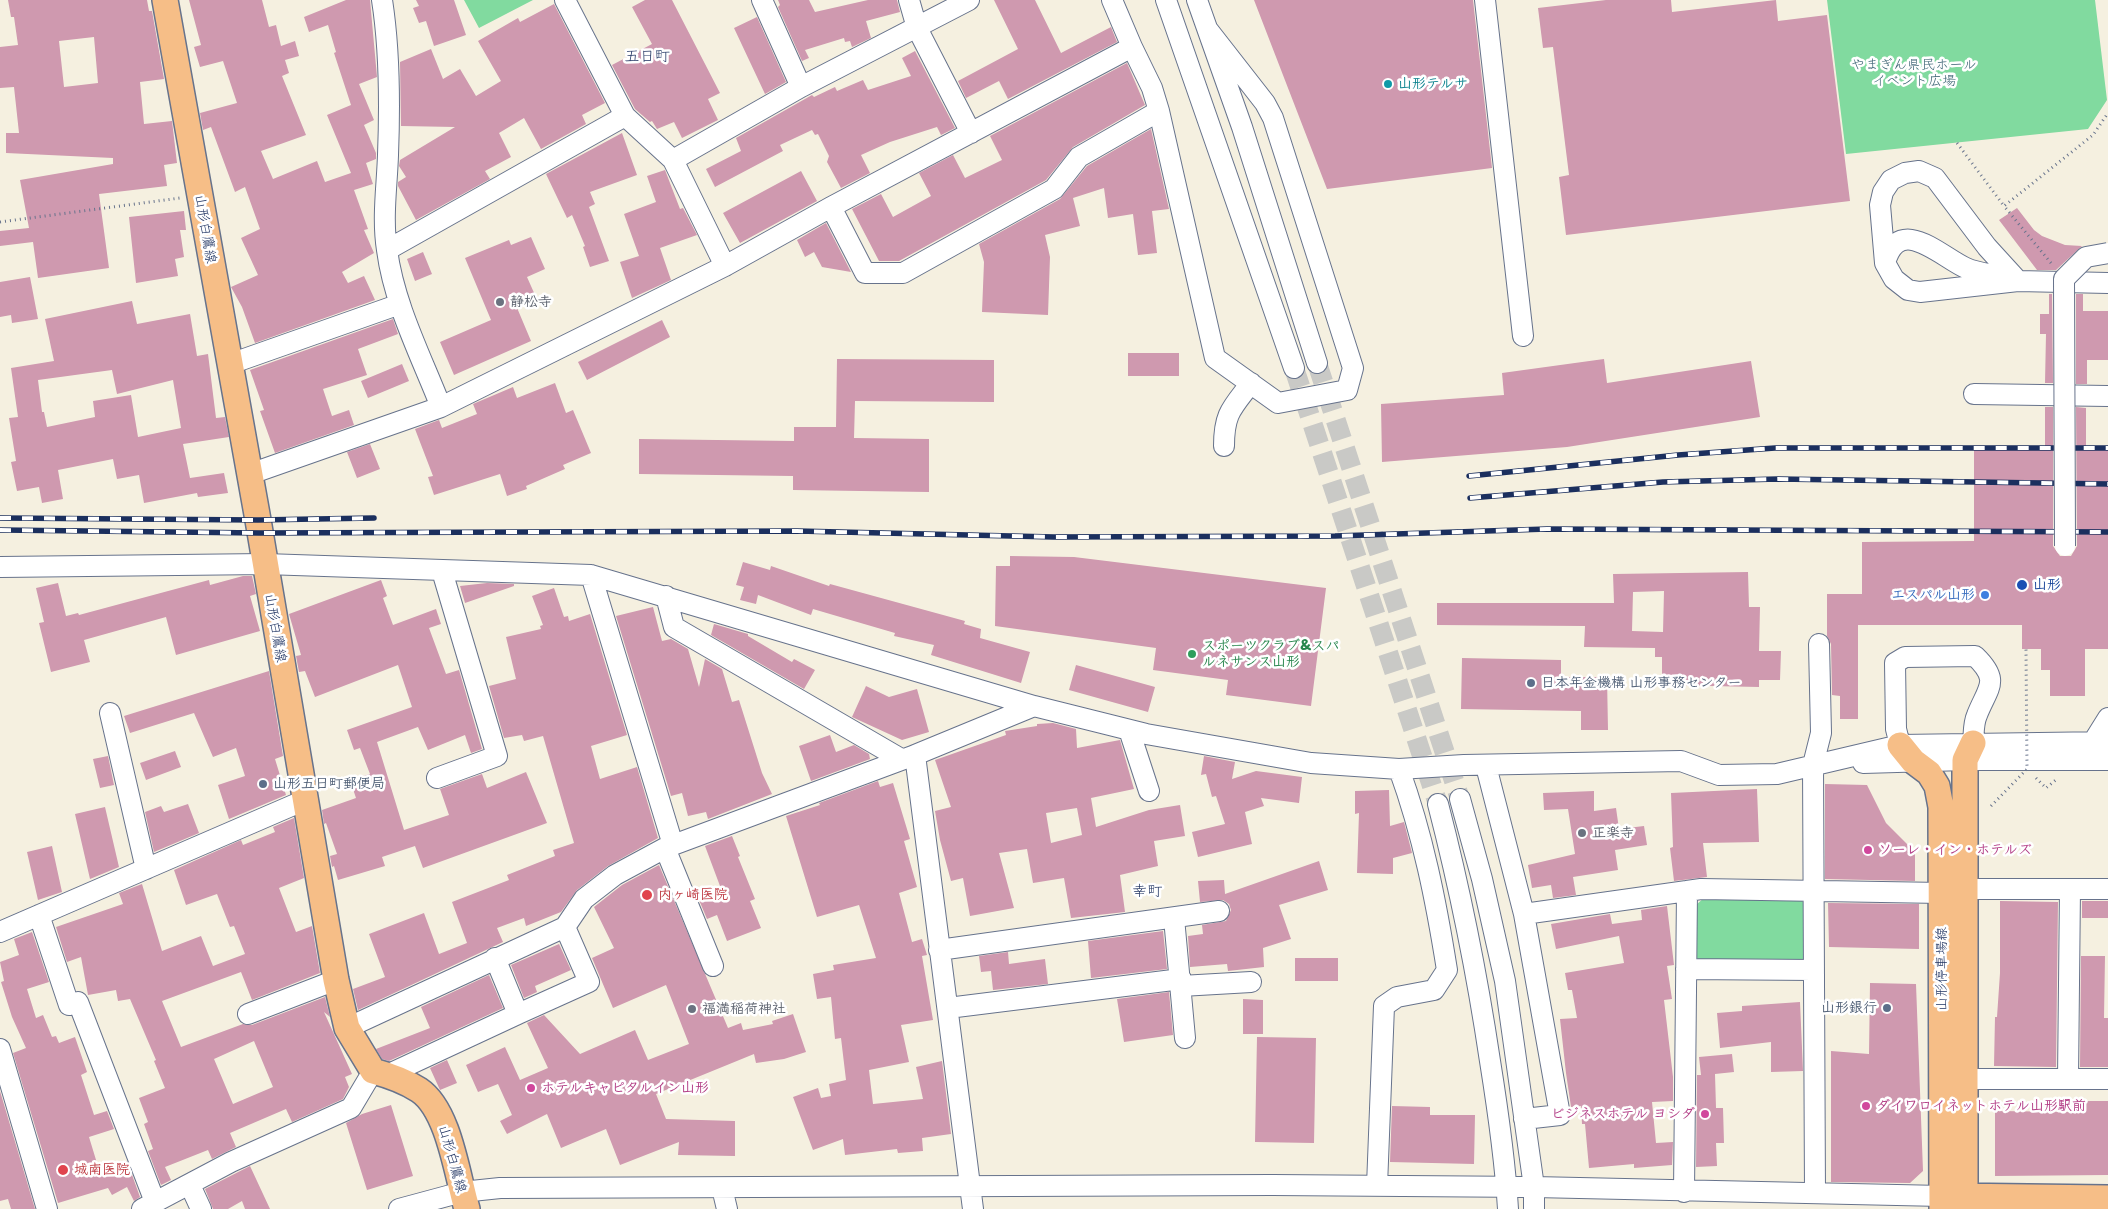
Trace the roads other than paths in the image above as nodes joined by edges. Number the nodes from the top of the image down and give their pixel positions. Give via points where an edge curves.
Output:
1 (166, 0) edge
2 (382, 0) edge
3 (565, 0) edge
4 (762, 0) edge
5 (909, 0) edge
6 (969, 0) edge
7 (1112, 0) edge
8 (1166, 0) edge
9 (1197, 0) edge
10 (1485, 0) edge
11 (917, 28) junction
12 (1208, 30) junction
13 (1132, 47) junction
14 (801, 87) junction
15 (1159, 111) junction
16 (624, 116) junction
17 (1273, 118) junction
18 (1242, 127) junction
19 (971, 133) junction
20 (673, 160) junction
21 (831, 207) junction
22 (387, 250) junction
23 (2108, 253) edge
24 (1885, 263) junction
25 (725, 266) junction
26 (2018, 280) junction
27 (2105, 282) edge
28 (400, 304) junction
29 (1523, 336) dead end
30 (1317, 363) tunnel mouth
31 (230, 364) junction
32 (1294, 368) tunnel mouth
33 (1251, 383) junction
34 (1974, 394) dead end
35 (2108, 396) edge
36 (441, 407) junction
37 (1224, 446) dead end
38 (250, 474) junction
39 (2065, 546) dead end
40 (265, 564) junction
41 (0, 567) edge
42 (442, 571) junction
43 (591, 575) junction
44 (666, 596) junction
45 (1819, 644) dead end
46 (1034, 706) junction
47 (110, 714) dead end
48 (2108, 718) edge
49 (1129, 730) junction
50 (2101, 742) edge
51 (1969, 752) junction
52 (1907, 753) junction
53 (908, 757) junction
54 (2108, 760) edge
55 (1813, 765) junction
56 (1486, 766) junction
57 (1399, 769) junction
58 (437, 778) dead end
59 (1149, 791) dead end
60 (1460, 799) tunnel mouth
61 (305, 800) junction
62 (1438, 804) tunnel mouth
63 (669, 846) junction
64 (146, 869) junction
65 (1966, 888) junction
66 (2070, 889) junction
67 (2108, 889) edge
68 (1813, 890) junction
69 (1687, 891) junction
70 (1942, 893) junction
71 (1219, 911) dead end
72 (1524, 914) junction
73 (40, 915) junction
74 (1174, 918) junction
75 (565, 927) junction
76 (0, 932) edge
77 (940, 950) junction
78 (495, 958) junction
79 (713, 966) dead end
80 (1686, 969) junction
81 (1813, 970) junction
82 (336, 980) junction
83 (1181, 982) junction
84 (1251, 982) dead end
85 (948, 1008) junction
86 (248, 1014) dead end
87 (518, 1014) junction
88 (347, 1028) junction
89 (1185, 1038) dead end
90 (0, 1049) edge
91 (380, 1073) junction
92 (1964, 1079) junction
93 (2068, 1079) junction
94 (2108, 1079) edge
95 (1524, 1119) junction
96 (190, 1185) junction
97 (1377, 1186) junction
98 (1534, 1187) junction
99 (722, 1188) junction
100 (970, 1188) junction
101 (1507, 1188) junction
102 (1684, 1192) junction
103 (1804, 1198) edge
104 (2108, 1198) edge
105 (464, 1201) edge
106 (1953, 1203) edge
107 (2048, 1203) edge
108 (149, 1206) edge
109 (47, 1209) edge
110 (201, 1209) edge
111 (399, 1209) edge
112 (727, 1209) edge
113 (973, 1209) edge
114 (1508, 1209) edge
115 (1534, 1209) edge

1 - 31 main road, 山形白鷹線
2 - 22 street via 388,34
3 - 16 street
4 - 14 street
5 - 11 street
6 - 11 street
7 - 13 street
8 - 32 street
9 - 12 street
10 - 29 street
11 - 14 street
11 - 19 street
12 - 17 street
12 - 18 street
13 - 15 street
13 - 19 street
14 - 20 street
15 - 21 street via 1079,157 1054,189 903,273 865,273
15 - 33 street via 1215,358
16 - 20 street
16 - 22 street
17 - 18 street via 1262,112 1252,113 1246,117
17 - 33 street via 1353,368 1347,390 1278,403
18 - 30 street
19 - 21 street
20 - 25 street
21 - 25 street
22 - 28 street
23 - 39 street, bridge via 2086,257 2064,279
24 - 26 street via 1894,279 1908,290 1920,292
24 - 26 street via 1889,250 1896,244 1913,239 1966,268
24 - 26 street via 1880,205 1883,192 1891,180 1905,172 1919,172 1935,178 1987,247
25 - 36 street
26 - 27 street
28 - 31 street
28 - 36 street
31 - 38 main road, 山形白鷹線
33 - 37 street via 1225,421
34 - 35 street
36 - 38 street
38 - 40 main road, 山形白鷹線
40 - 41 street
40 - 42 street
40 - 61 main road, 山形白鷹線
42 - 43 street
42 - 58 street via 496,756
43 - 44 street
43 - 63 street
44 - 46 street
44 - 53 street via 674,627
45 - 55 street via 1821,733
46 - 49 street
46 - 53 street
47 - 64 street
48 - 50 street
49 - 57 street via 1311,764
49 - 59 street
50 - 51 street
51 - 52 street
51 - 52 street via 1976,718 1991,684 1988,670 1974,656 1905,657 1895,663 1896,729
51 - 54 street
51 - 65 main road, 山形停車場線
52 - 55 street
52 - 70 main road, 山形停車場線 via 1930,773 1937,786 1941,807
53 - 63 street
53 - 77 street
55 - 56 street via 1777,774 1718,775 1681,761
55 - 68 street
56 - 57 street
56 - 72 street
57 - 97 street via 1414,808 1434,889 1447,970 1434,990 1397,997 1384,1006
60 - 95 street via 1505,981
61 - 64 street
61 - 82 main road, 山形白鷹線
62 - 101 street via 1471,943 1503,1143
63 - 75 street via 615,875 584,899
63 - 79 street
64 - 73 street
65 - 66 street
65 - 92 main road, 山形停車場線
66 - 67 street
66 - 93 street
68 - 69 street
68 - 70 street
68 - 81 street
69 - 72 street
69 - 80 street
70 - 106 main road, 山形停車場線
71 - 74 street
72 - 95 street via 1560,1115
73 - 76 street
73 - 108 street via 69,1005 78,1002
74 - 77 street
74 - 83 street
75 - 78 street
75 - 87 street via 589,982
77 - 85 street
78 - 87 street
78 - 88 street
80 - 81 street
80 - 102 street
81 - 103 street
82 - 86 street
82 - 88 main road, 山形白鷹線
83 - 84 street
83 - 85 street
83 - 89 street
85 - 100 street
87 - 91 street
88 - 91 main road, 山形白鷹線
90 - 109 street
91 - 96 street via 351,1108 232,1162
91 - 105 main road, 山形白鷹線 via 420,1090 438,1113
92 - 93 street
92 - 106 main road, 山形停車場線
93 - 94 street
95 - 98 street
96 - 108 street
96 - 110 street
97 - 100 street
97 - 101 street
98 - 101 street
98 - 102 street
98 - 115 street
99 - 100 street
99 - 105 street via 500,1188
99 - 112 street
100 - 113 street
101 - 114 street
102 - 103 street
103 - 106 street
104 - 107 main road
105 - 111 street
106 - 107 main road

